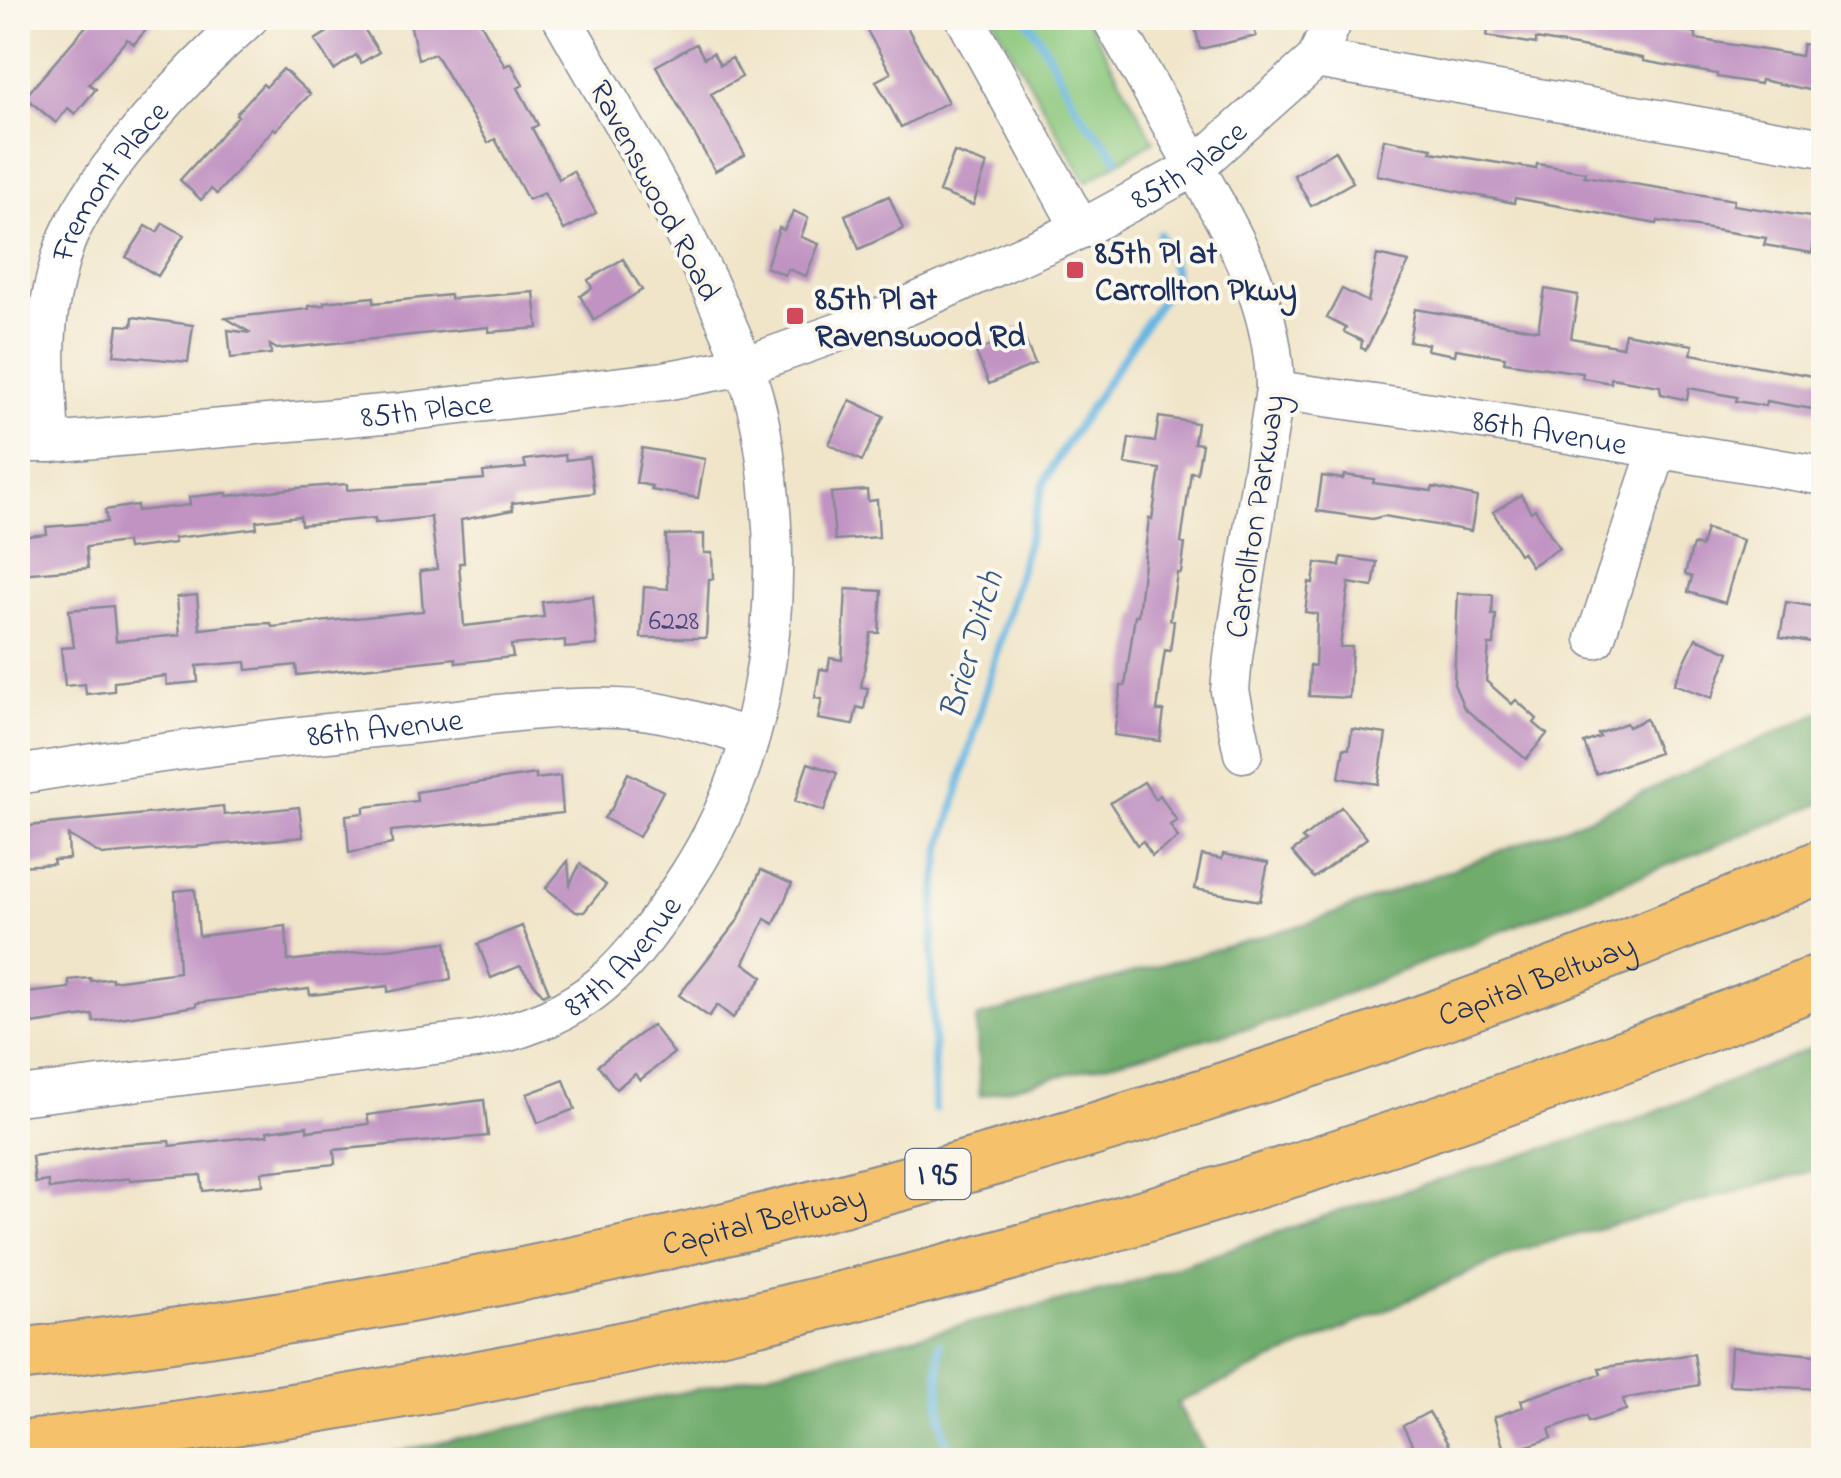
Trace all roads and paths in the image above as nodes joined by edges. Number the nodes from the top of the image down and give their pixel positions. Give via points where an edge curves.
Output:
1 (249, 18) edge
2 (562, 18) edge
3 (965, 18) edge
4 (1112, 18) edge
5 (1334, 18) edge
6 (1316, 59) junction
7 (1824, 148) edge
8 (1195, 167) junction
9 (1081, 230) junction
10 (744, 366) junction
11 (1275, 390) junction
12 (34, 443) edge
13 (1658, 449) junction
14 (1824, 476) edge
15 (1595, 639) dead end
16 (750, 738) junction
17 (1243, 753) dead end
18 (18, 775) edge
19 (1824, 865) edge
20 (1824, 979) edge
21 (18, 1096) edge
22 (18, 1355) edge
23 (18, 1448) edge

1 - 12 street, Fremont Place via 127,149 68,239 52,292
2 - 10 street, Ravenswood Road via 704,276
3 - 9 street
4 - 8 street, Carrollton Parkway
5 - 6 street
6 - 7 street
6 - 8 street, 85th Place
8 - 9 street, 85th Place
8 - 11 street, Carrollton Parkway via 1256,281
9 - 10 street, 85th Place via 887,316
10 - 12 street, 85th Place via 394,413
10 - 16 street, 87th Avenue via 766,454 776,568 769,662
11 - 13 street, 86th Avenue
11 - 17 street, Carrollton Parkway via 1233,657 1230,692
13 - 14 street, 86th Avenue
13 - 15 street
16 - 18 street, 86th Avenue via 660,712 561,710 246,742
16 - 21 street, 87th Avenue via 727,806 664,914 609,980 556,1016 476,1040
19 - 22 highway, Capital Beltway / I 95 via 1656,935 1314,1060 949,1171 498,1278
20 - 23 highway via 1568,1077 1346,1152 972,1263 520,1370 309,1408

